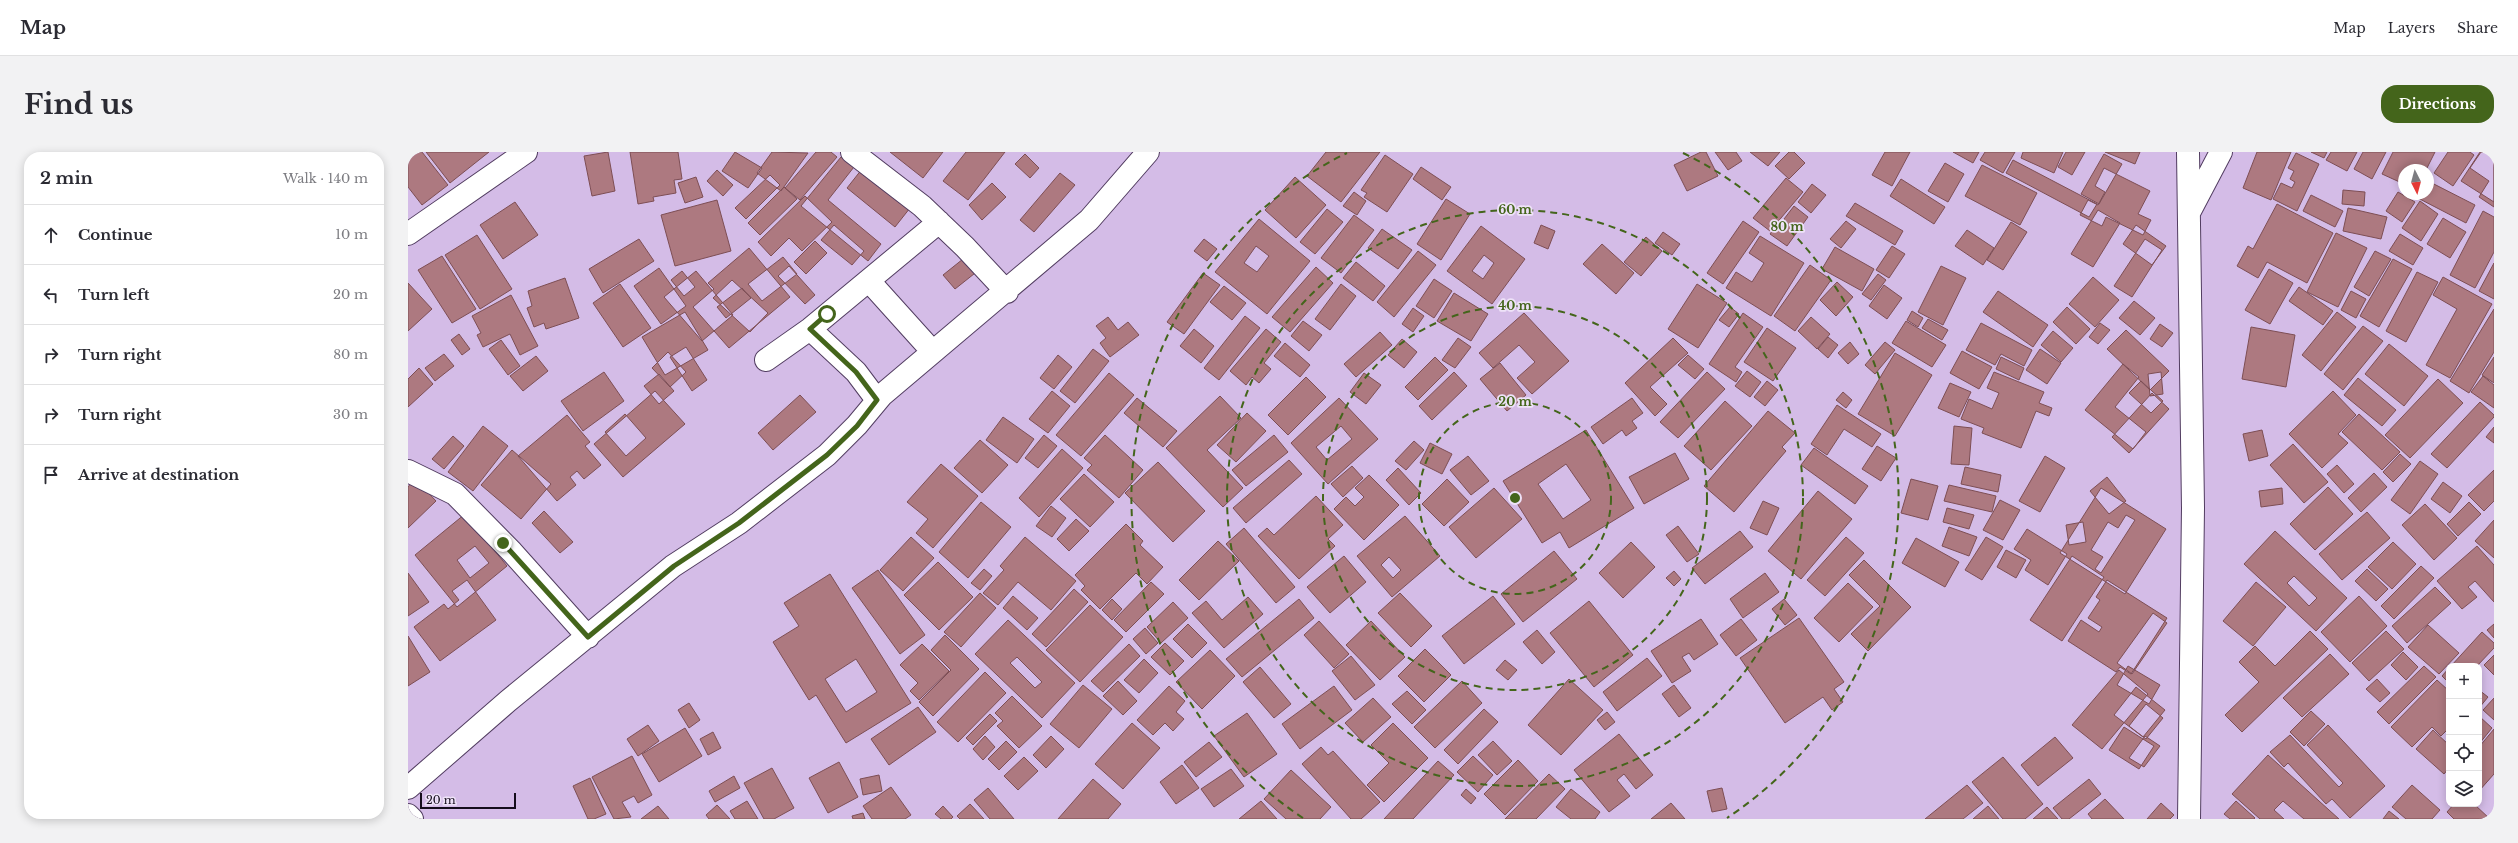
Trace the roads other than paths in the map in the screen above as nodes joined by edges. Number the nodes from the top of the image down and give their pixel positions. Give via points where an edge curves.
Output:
1 (526, 152) edge
2 (852, 152) edge
3 (1148, 152) edge
4 (2188, 152) edge
5 (2221, 152) edge
6 (2189, 213) junction
7 (939, 222) junction
8 (408, 234) edge
9 (869, 281) junction
10 (1006, 292) junction
11 (810, 329) junction
12 (933, 352) junction
13 (766, 360) dead end
14 (877, 400) junction
15 (408, 471) edge
16 (588, 637) junction
17 (408, 788) edge
18 (408, 815) edge
19 (412, 819) edge
20 (2189, 819) edge

1 - 8 street
2 - 7 street
3 - 10 street via 1090,220
4 - 6 street
5 - 6 street
6 - 20 street via 2193,508
7 - 9 street
7 - 10 street
9 - 11 street
9 - 12 street
10 - 12 street
11 - 13 street
11 - 14 street via 851,367
12 - 14 street
14 - 16 street via 857,426 827,455 739,523 674,566
15 - 16 street via 455,494 512,552
16 - 17 street via 508,701
18 - 19 street

